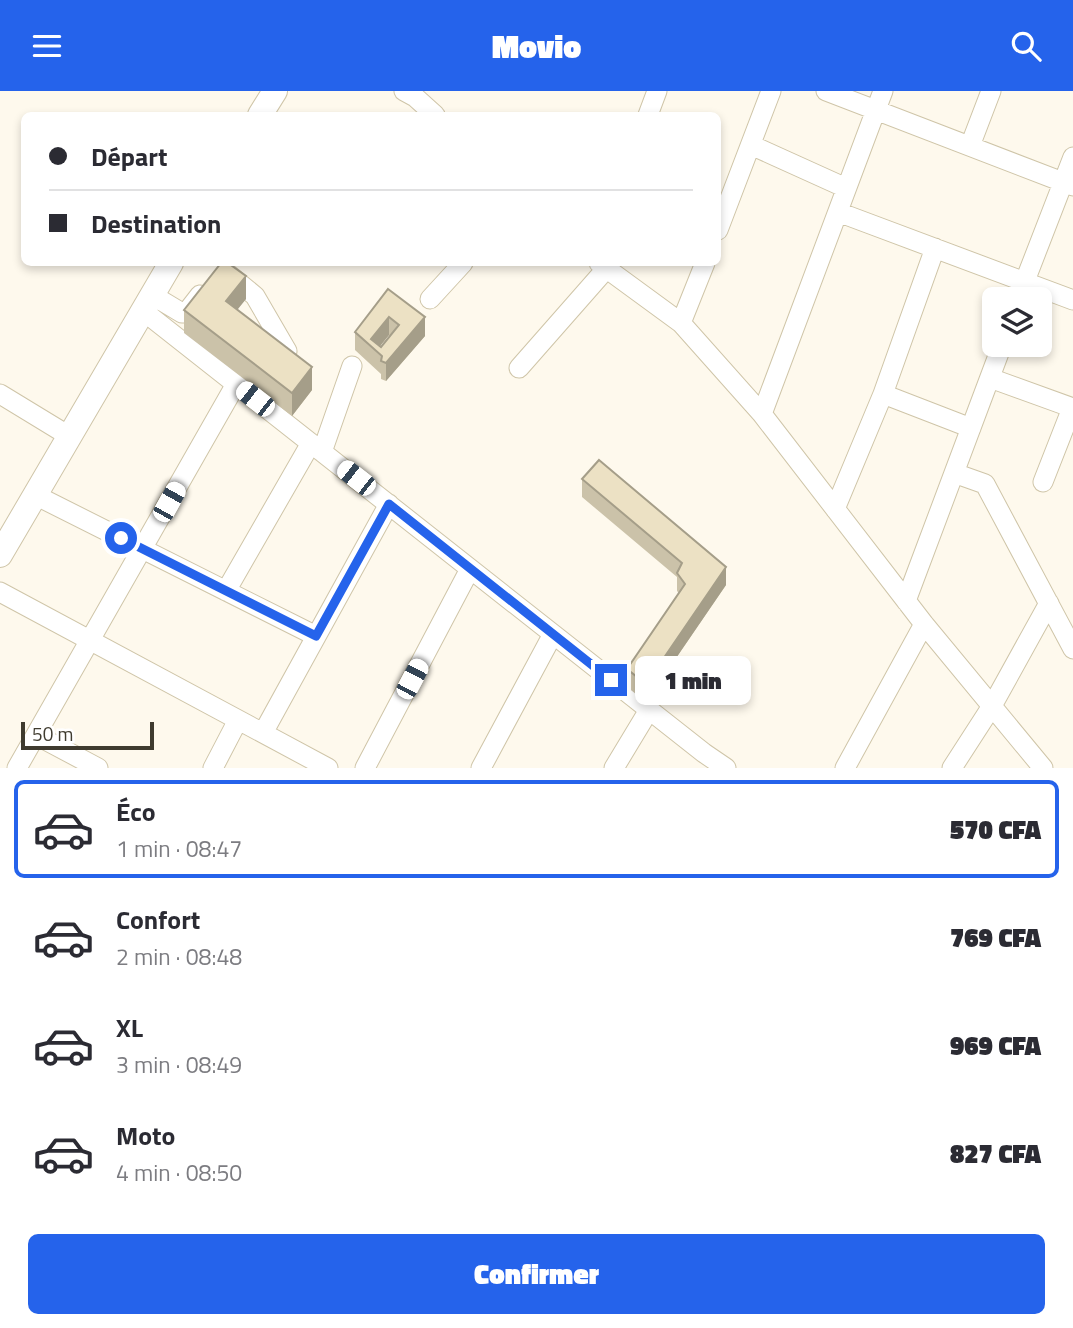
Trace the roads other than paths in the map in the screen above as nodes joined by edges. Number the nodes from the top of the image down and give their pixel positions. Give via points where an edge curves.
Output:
1 (275, 91) edge
2 (657, 91) edge
3 (771, 91) edge
4 (826, 91) edge
5 (883, 91) edge
6 (991, 91) edge
7 (413, 93) edge
8 (876, 110) junction
9 (262, 112) edge
10 (432, 112) edge
11 (649, 112) edge
12 (751, 145) junction
13 (970, 146) junction
14 (1073, 157) edge
15 (1068, 184) edge
16 (846, 188) junction
17 (838, 212) junction
18 (721, 222) edge
19 (935, 249) junction
20 (169, 266) edge
21 (460, 266) edge
22 (603, 266) edge
23 (704, 266) edge
24 (1013, 287) edge
25 (1023, 287) edge
26 (1052, 296) edge
27 (430, 299) dead end
28 (1073, 300) edge
29 (147, 302) junction
30 (681, 323) junction
31 (287, 351) edge
32 (998, 357) edge
33 (352, 366) dead end
34 (519, 368) dead end
35 (990, 378) junction
36 (236, 384) junction
37 (0, 394) edge
38 (883, 394) junction
39 (1073, 408) edge
40 (762, 414) junction
41 (971, 428) junction
42 (69, 436) junction
43 (317, 447) junction
44 (954, 473) junction
45 (1043, 482) dead end
46 (35, 495) junction
47 (389, 504) junction
48 (835, 509) junction
49 (6, 530) edge
50 (142, 549) junction
51 (0, 555) edge
52 (470, 569) junction
53 (226, 591) junction
54 (0, 592) edge
55 (906, 601) junction
56 (1049, 603) junction
57 (924, 624) junction
58 (553, 634) junction
59 (316, 636) junction
60 (90, 640) junction
61 (1073, 649) edge
62 (992, 706) junction
63 (649, 710) junction
64 (238, 720) junction
65 (263, 733) junction
66 (36, 735) junction
67 (71, 762) edge
68 (17, 768) edge
69 (98, 768) edge
70 (213, 768) edge
71 (328, 768) edge
72 (365, 768) edge
73 (481, 768) edge
74 (614, 768) edge
75 (726, 768) edge
76 (845, 768) edge
77 (952, 768) edge
78 (1043, 768) edge

1 - 9 main road
2 - 11 street
3 - 12 street
4 - 8 street
5 - 8 street
6 - 13 street
7 - 10 street
8 - 13 street
8 - 16 street
12 - 16 street
12 - 18 street
13 - 15 street
14 - 15 street
15 - 25 street
16 - 17 street
17 - 19 street
17 - 40 street
19 - 24 street
19 - 38 street
20 - 29 main road
21 - 27 street
22 - 30 street
22 - 34 street
23 - 30 street
26 - 28 street
29 - 31 street via 186,313 218,273 224,272 255,296
29 - 36 street
29 - 42 main road
30 - 40 street
32 - 35 street
33 - 43 street
35 - 39 street
35 - 41 street
36 - 43 street
36 - 50 street
37 - 42 street
38 - 41 street
38 - 48 street
39 - 45 street
40 - 48 street
41 - 44 street
42 - 46 main road
43 - 47 street
43 - 53 street
44 - 55 street
44 - 56 street via 985,484
46 - 49 main road
46 - 50 street
47 - 52 street
47 - 59 street
48 - 55 street
49 - 51 main road
50 - 53 street
50 - 60 street
52 - 58 street
52 - 72 street
53 - 59 street
54 - 60 street
55 - 57 street
56 - 61 street
56 - 62 street
57 - 62 street
57 - 76 street
58 - 63 street
58 - 73 street
59 - 65 street
60 - 64 street
60 - 66 street
62 - 77 street
62 - 78 street
63 - 74 street
63 - 75 street
64 - 65 street
64 - 70 street
65 - 71 street
66 - 67 street
66 - 68 street
67 - 69 street

